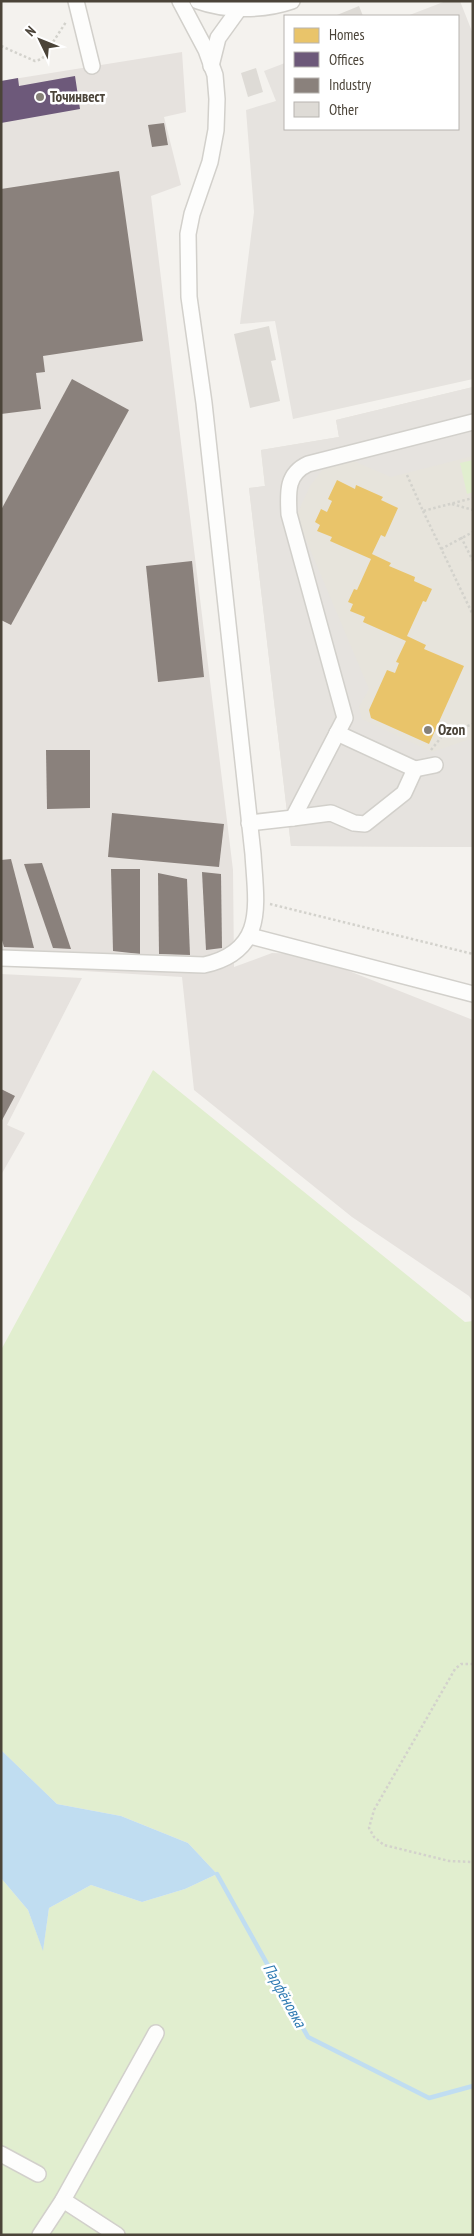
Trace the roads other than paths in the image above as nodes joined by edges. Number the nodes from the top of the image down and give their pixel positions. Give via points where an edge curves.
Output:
1 (76, 1) edge
2 (180, 1) edge
3 (198, 1) edge
4 (292, 1) edge
5 (242, 4) edge
6 (92, 66) dead end
7 (211, 66) junction
8 (473, 422) edge
9 (337, 733) junction
10 (435, 766) dead end
11 (416, 769) junction
12 (293, 818) junction
13 (249, 823) junction
14 (250, 936) junction
15 (1, 958) edge
16 (473, 994) edge
17 (156, 2033) dead end
18 (1, 2154) edge
19 (38, 2174) dead end
20 (63, 2200) junction
21 (40, 2235) edge
22 (117, 2235) edge

1 - 6 street
2 - 7 street
3 - 5 street via 210,6
4 - 5 street via 280,6
5 - 7 street via 218,38
7 - 13 street via 218,99 216,130 210,162 188,234 189,297 204,403
8 - 9 street via 308,464 291,478 289,514 345,718
9 - 11 street
9 - 12 street
10 - 11 street
11 - 12 street via 404,794 365,824 331,813
12 - 13 street
13 - 14 street via 256,900 256,921
14 - 15 street via 222,961 204,965
14 - 16 street
17 - 20 street
18 - 19 street
20 - 21 street
20 - 22 street

